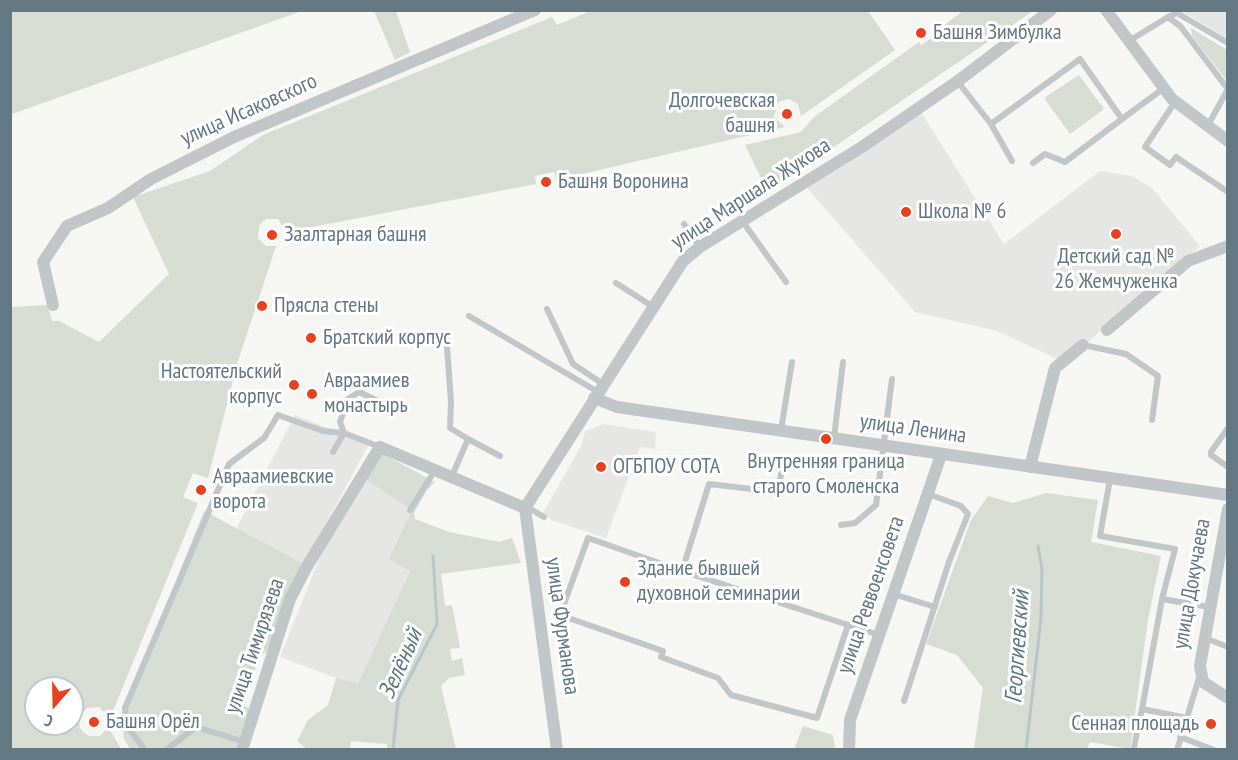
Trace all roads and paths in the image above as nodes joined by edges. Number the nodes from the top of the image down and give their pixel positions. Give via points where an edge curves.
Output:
1 (535, 10) edge
2 (1051, 10) edge
3 (1106, 10) edge
4 (1168, 17) junction
5 (1129, 41) junction
6 (1227, 43) edge
7 (958, 81) junction
8 (1164, 88) junction
9 (1227, 89) edge
10 (1175, 102) junction
11 (1122, 119) junction
12 (991, 124) junction
13 (1207, 127) junction
14 (1227, 141) edge
15 (1012, 161) dead end
16 (1033, 163) dead end
17 (1227, 192) edge
18 (743, 222) junction
19 (684, 224) dead end
20 (1227, 246) edge
21 (700, 247) junction
22 (786, 282) dead end
23 (616, 283) dead end
24 (53, 305) dead end
25 (652, 306) junction
26 (547, 309) dead end
27 (469, 316) dead end
28 (1107, 330) dead end
29 (446, 333) dead end
30 (1083, 345) joint
31 (792, 362) dead end
32 (843, 362) dead end
33 (892, 379) dead end
34 (598, 392) junction
35 (376, 400) dead end
36 (1152, 420) dead end
37 (1227, 428) edge
38 (781, 431) junction
39 (344, 432) junction
40 (468, 439) junction
41 (834, 439) junction
42 (885, 446) junction
43 (380, 447) junction
44 (333, 452) dead end
45 (941, 455) junction
46 (500, 456) dead end
47 (1030, 467) junction
48 (1227, 467) edge
49 (435, 470) junction
50 (781, 474) dead end
51 (452, 476) junction
52 (1110, 478) junction
53 (927, 494) junction
54 (1227, 495) edge
55 (526, 508) junction
56 (1227, 509) edge
57 (410, 510) dead end
58 (544, 517) dead end
59 (841, 525) dead end
60 (682, 571) junction
61 (893, 594) junction
62 (1162, 599) junction
63 (1209, 607) junction
64 (935, 608) junction
65 (848, 625) junction
66 (879, 635) junction
67 (1204, 637) junction
68 (1227, 647) edge
69 (1200, 670) junction
70 (1227, 698) edge
71 (904, 701) dead end
72 (1142, 709) junction
73 (1187, 718) junction
74 (1180, 737) junction
75 (243, 746) edge
76 (1134, 747) dead end
77 (145, 750) edge
78 (166, 750) edge
79 (557, 750) edge
80 (849, 750) edge
81 (1177, 750) edge
82 (1214, 750) edge

1 - 24 street, улица Исаковского via 234,137 151,179 108,208 67,226 44,262
2 - 7 street, улица Маршала Жукова
3 - 5 street
4 - 5 lane
4 - 6 lane via 1177,13
4 - 9 lane via 1181,27
5 - 8 street
7 - 12 lane
7 - 18 street, улица Маршала Жукова
8 - 10 street
8 - 11 lane
9 - 13 lane
10 - 13 street
10 - 17 lane via 1145,147 1170,165 1176,157
11 - 12 lane via 1080,59
11 - 16 lane via 1065,162 1045,154
12 - 15 lane
13 - 14 street
18 - 21 street, улица Маршала Жукова
18 - 22 lane
19 - 21 lane
20 - 28 street via 1188,261
21 - 25 street, улица Маршала Жукова via 677,266
23 - 25 lane
25 - 34 street, улица Маршала Жукова
26 - 34 lane via 573,364
27 - 34 lane
29 - 40 lane via 452,402 450,428
30 - 36 lane via 1126,354 1158,376
30 - 47 street via 1055,368
31 - 38 lane
32 - 41 lane
33 - 42 lane
34 - 38 street, улица Ленина via 617,407
34 - 55 street, улица Маршала Жукова
35 - 39 lane via 359,392 348,399 340,422
37 - 48 lane via 1211,455
38 - 41 street, улица Ленина
39 - 43 lane
39 - 44 lane
39 - 77 lane via 323,431 278,415 264,438 229,464 125,708 126,725
40 - 46 lane
40 - 51 lane
41 - 42 street, улица Ленина
42 - 45 street, улица Ленина
42 - 59 lane via 876,505 855,523
43 - 49 street
43 - 75 street, улица Тимирязева via 290,599
45 - 47 street, улица Ленина
45 - 53 street, улица Реввоенсовета
47 - 52 street, улица Ленина
49 - 51 street
49 - 57 lane
50 - 60 lane via 778,492 709,484
51 - 55 street
52 - 54 street, улица Ленина
52 - 62 lane via 1100,536 1175,549
53 - 61 street, улица Реввоенсовета
53 - 64 lane via 961,506 968,514
55 - 58 lane
55 - 79 street, улица Фурманова
56 - 63 street, улица Докучаева
60 - 65 lane
60 - 65 lane via 588,538 560,615 663,651 661,657 718,678 731,695 817,718
61 - 64 lane
61 - 66 street, улица Реввоенсовета
62 - 63 lane
62 - 72 lane
63 - 67 street, улица Докучаева
64 - 71 lane
65 - 66 lane
66 - 80 street, улица Реввоенсовета via 850,720
67 - 68 lane
67 - 69 street, улица Докучаева
69 - 70 street via 1203,682
69 - 73 lane
72 - 73 lane
72 - 76 lane
73 - 74 lane
74 - 81 lane
74 - 82 lane
75 - 78 lane via 196,727

